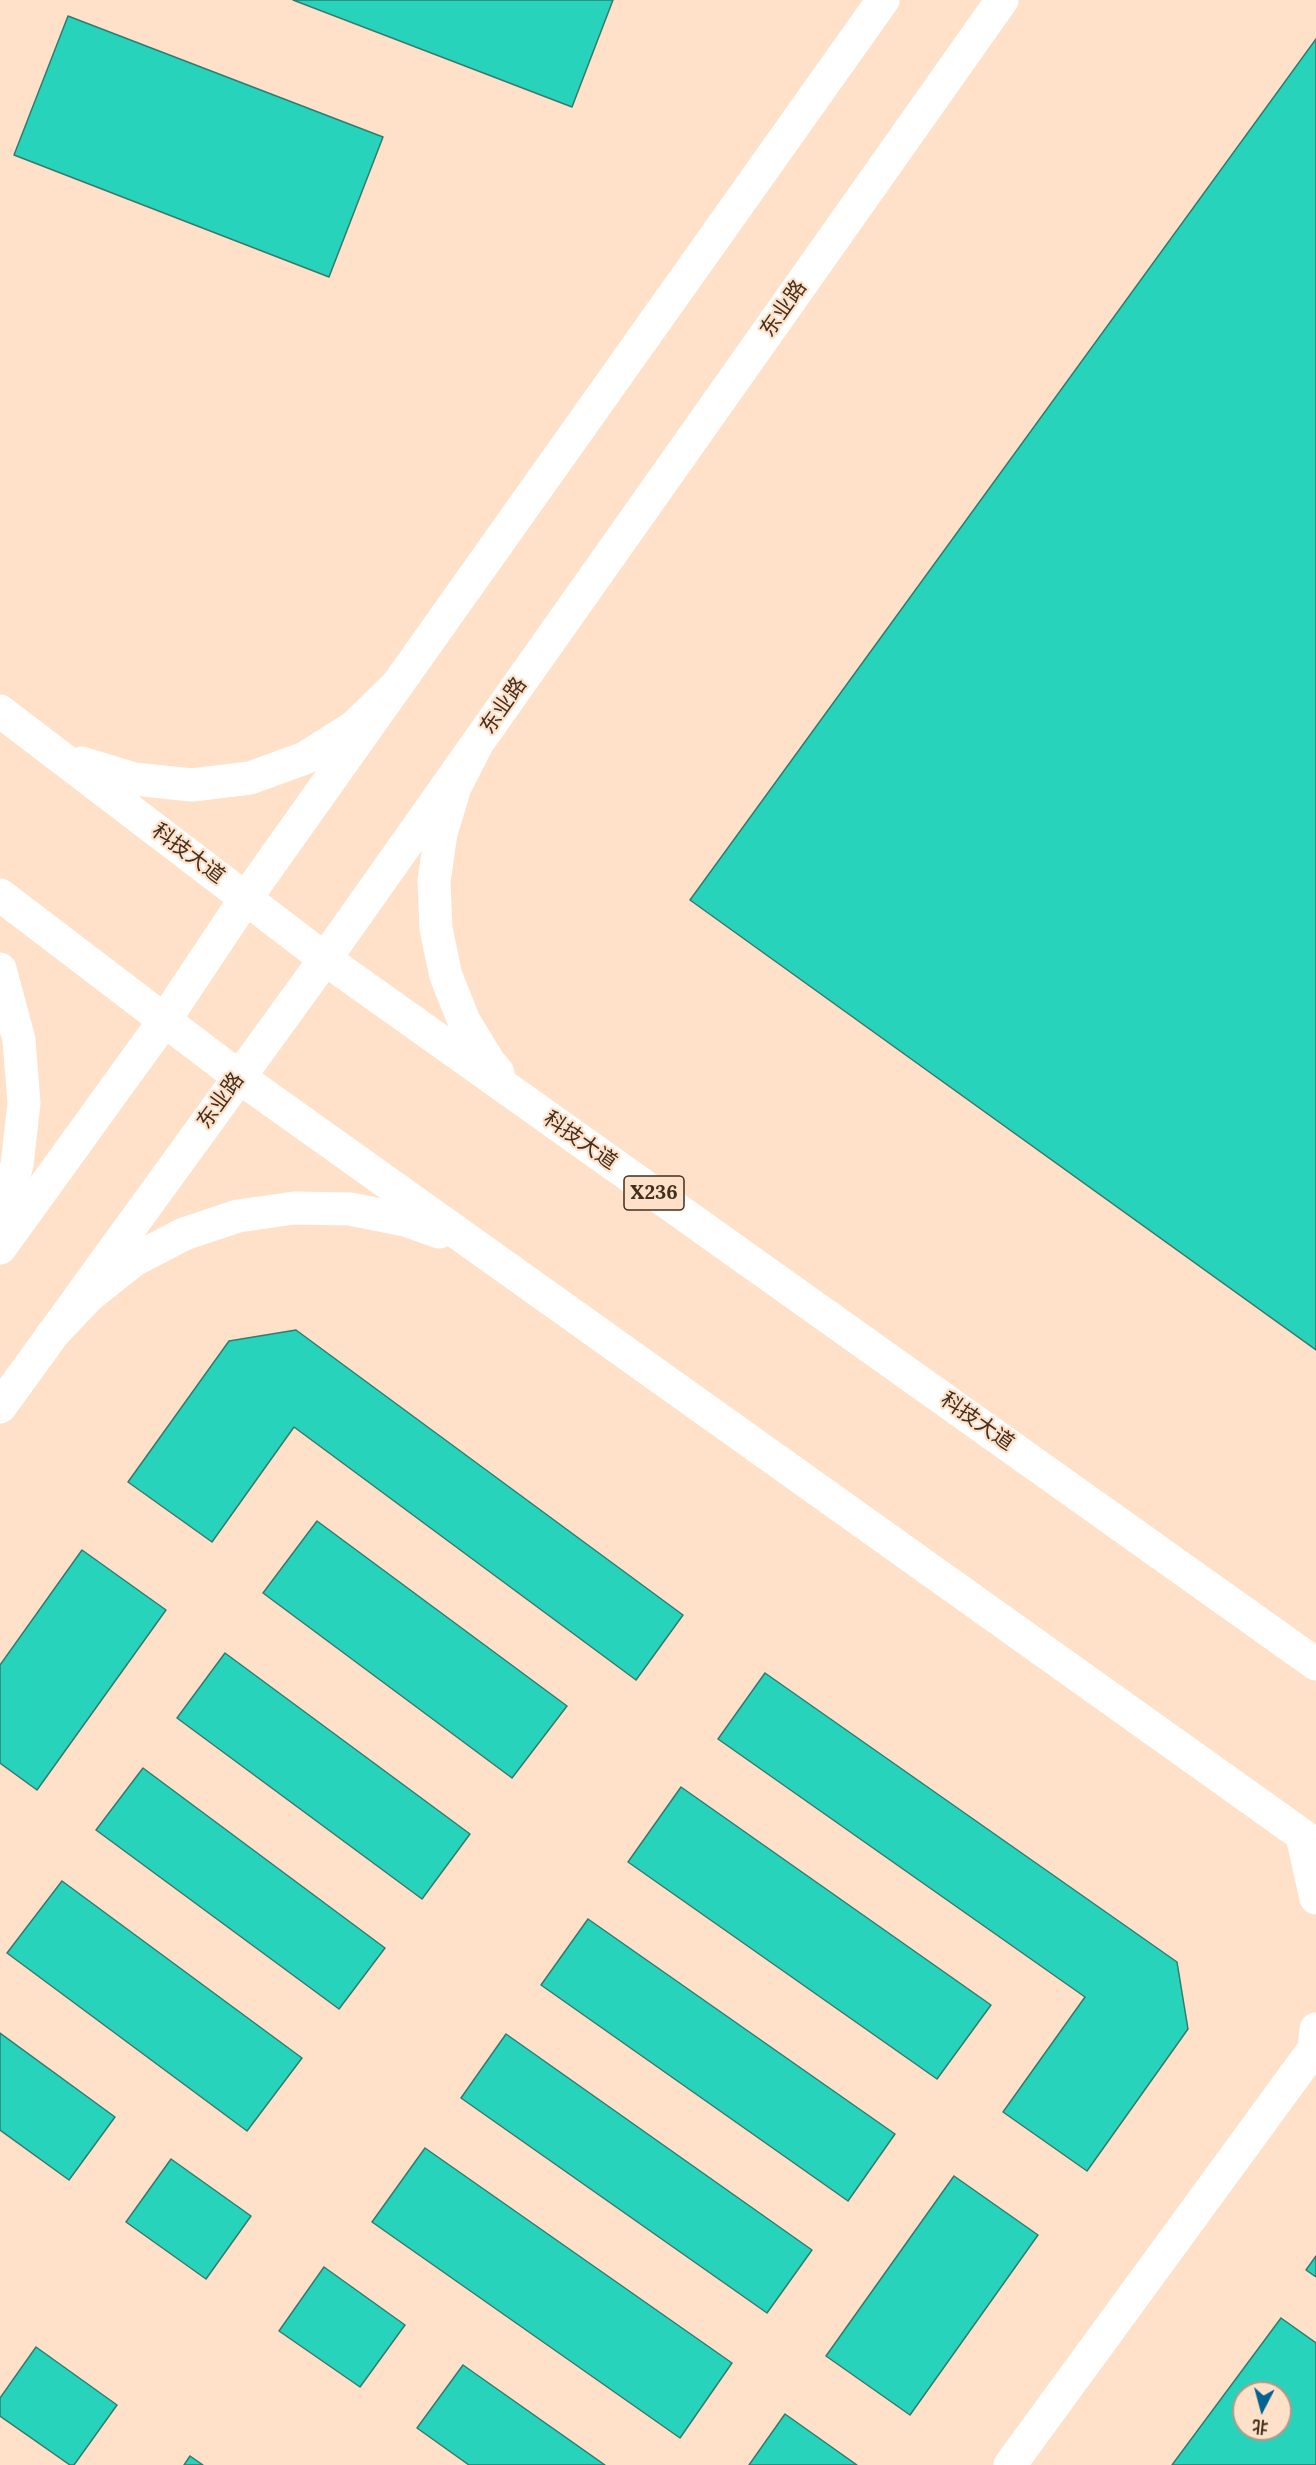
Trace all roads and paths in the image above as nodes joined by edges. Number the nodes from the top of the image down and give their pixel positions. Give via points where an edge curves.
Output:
1 (884, 0) edge
2 (1002, 0) edge
3 (396, 686) junction
4 (0, 711) edge
5 (28, 732) junction
6 (477, 744) junction
7 (0, 895) edge
8 (246, 898) junction
9 (325, 960) junction
10 (0, 969) edge
11 (165, 1021) junction
12 (239, 1077) junction
13 (521, 1099) junction
14 (0, 1227) edge
15 (0, 1248) edge
16 (507, 1269) junction
17 (51, 1336) junction
18 (0, 1407) edge
19 (1316, 1664) edge
20 (1309, 1840) edge
21 (1316, 1898) edge
22 (1315, 2042) edge
23 (1010, 2465) edge

1 - 3 main road
2 - 6 main road, 东业路
3 - 5 main road via 354,727 305,758 250,778 192,785 134,779 78,761
3 - 8 main road
4 - 5 main road, 科技大道 / X236
5 - 8 main road, 科技大道 / X236
6 - 9 main road, 东业路
6 - 13 main road via 455,787 441,833 434,881 436,929 446,976 464,1021 489,1062
7 - 11 main road
8 - 9 main road, 科技大道 / X236
8 - 11 main road
9 - 12 main road, 东业路
9 - 13 main road, 科技大道 / X236
10 - 14 main road via 19,1040 24,1103 17,1165
11 - 12 main road
11 - 15 main road
12 - 16 main road
12 - 17 main road, 东业路
13 - 19 main road, 科技大道 / X236
16 - 17 main road via 459,1240 405,1220 350,1209 294,1208 238,1216 184,1234 134,1260 90,1295
16 - 20 main road
17 - 18 main road, 东业路
20 - 21 main road
22 - 23 main road

